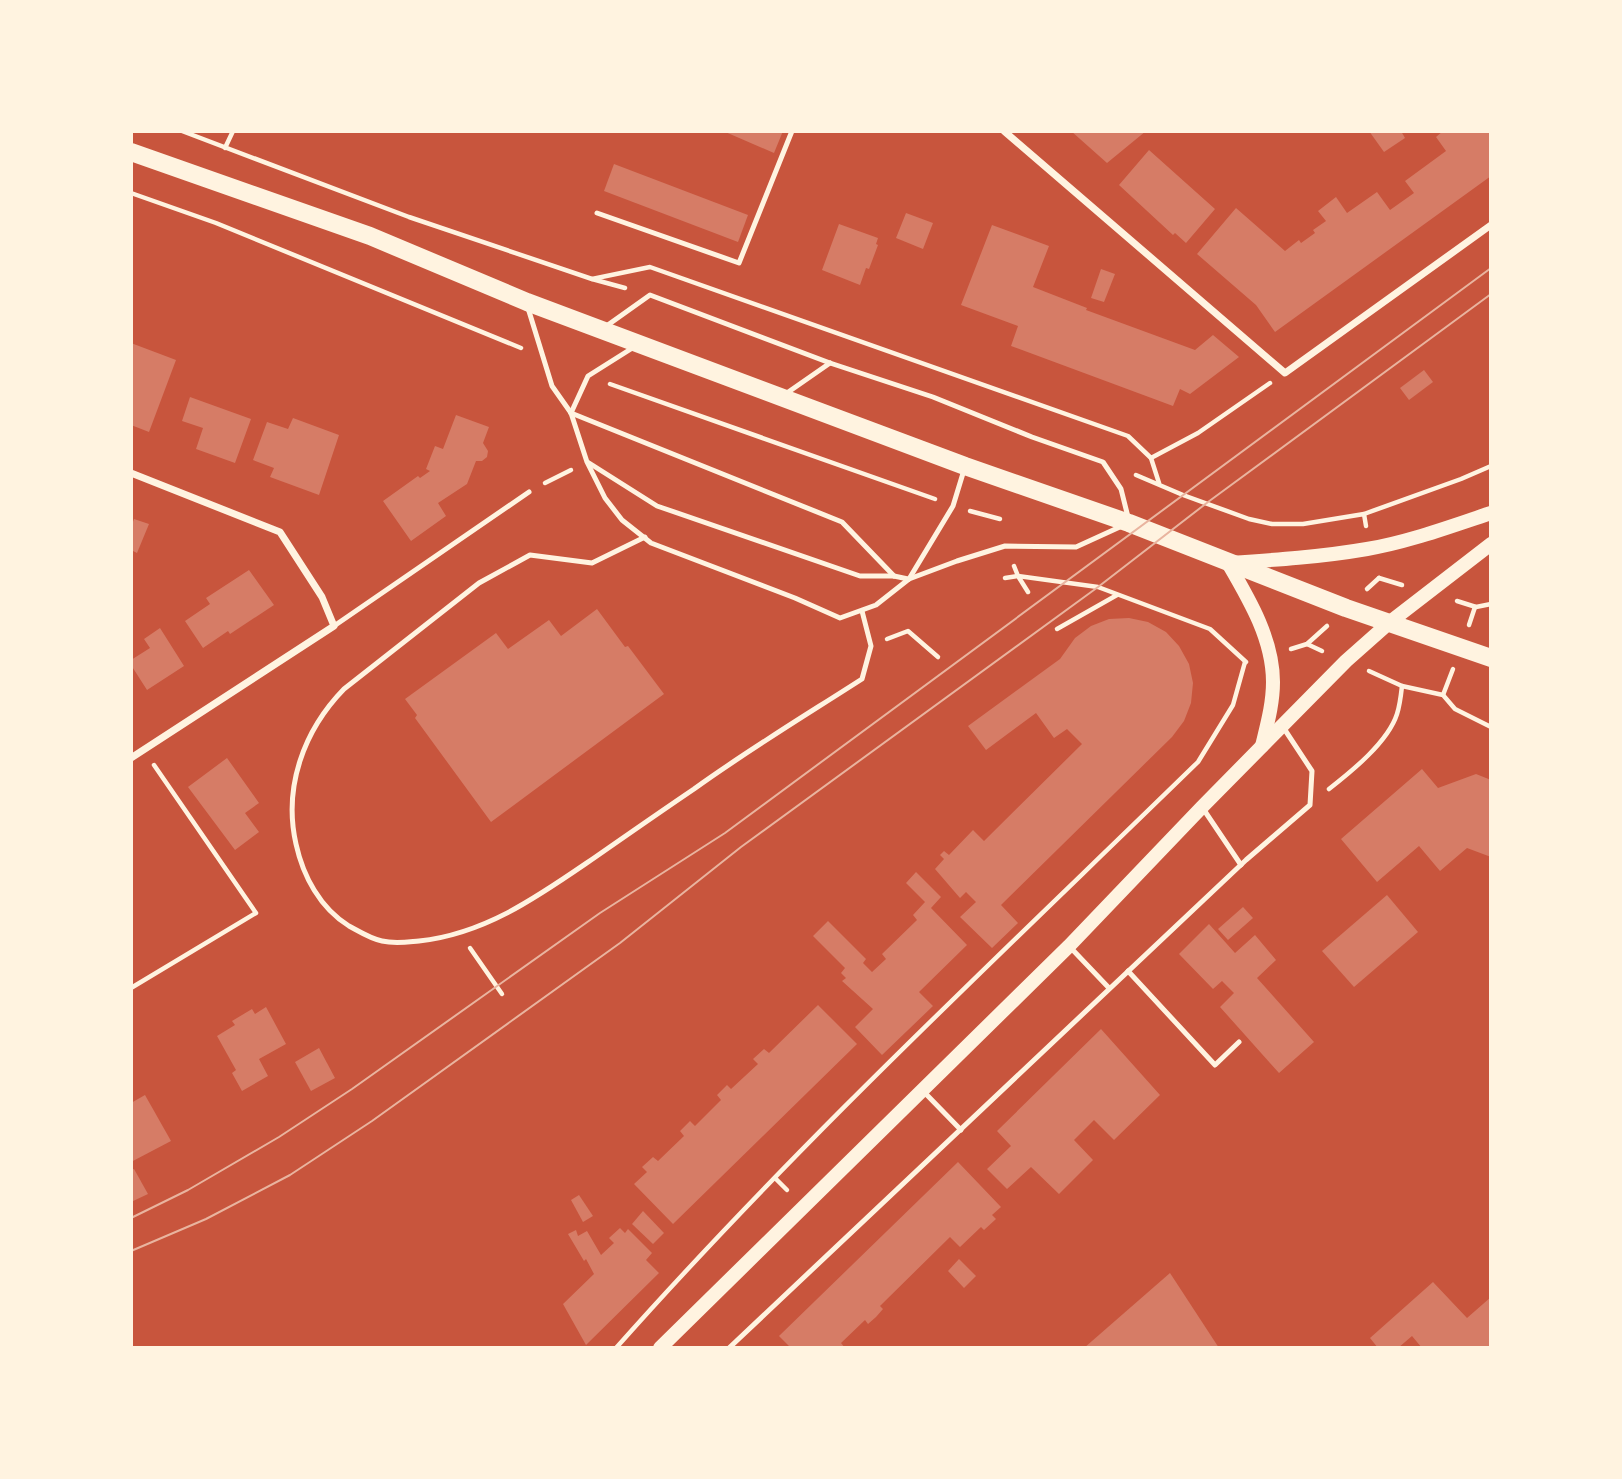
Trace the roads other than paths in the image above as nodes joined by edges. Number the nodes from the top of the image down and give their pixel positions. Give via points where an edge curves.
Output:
1 (792, 131) edge
2 (1004, 131) edge
3 (131, 152) edge
4 (597, 213) dead end
5 (1491, 225) edge
6 (527, 302) junction
7 (601, 330) junction
8 (639, 344) junction
9 (830, 363) junction
10 (781, 396) junction
11 (571, 413) junction
12 (587, 462) junction
13 (965, 466) junction
14 (131, 473) edge
15 (529, 492) road end
16 (1491, 513) edge
17 (1129, 523) junction
18 (645, 537) junction
19 (1491, 544) edge
20 (1228, 563) junction
21 (894, 576) junction
22 (909, 579) junction
23 (862, 611) junction
24 (1390, 622) junction
25 (334, 626) junction
26 (1491, 658) edge
27 (1282, 726) junction
28 (1261, 747) junction
29 (131, 758) edge
30 (1202, 807) junction
31 (1241, 865) junction
32 (1069, 946) junction
33 (1128, 971) junction
34 (1109, 988) junction
35 (1239, 1042) dead end
36 (922, 1090) junction
37 (961, 1130) junction
38 (660, 1348) edge
39 (729, 1348) edge

1 - 4 lane via 739,263
2 - 5 street via 1285,373
3 - 6 main road via 370,236
6 - 7 main road
6 - 11 lane via 552,386
7 - 8 main road
7 - 9 lane via 650,295
8 - 10 main road
8 - 11 lane via 588,376
9 - 10 lane
9 - 17 lane via 1102,462 1121,489
10 - 13 main road
11 - 12 lane
11 - 21 lane via 842,522
12 - 18 lane via 613,509
12 - 21 lane via 657,506 860,576
13 - 17 main road
13 - 22 lane via 953,506
14 - 25 street via 280,532
15 - 25 lane
16 - 20 main road via 1370,549
17 - 20 main road
17 - 22 lane via 1076,547 1005,546
18 - 23 lane via 840,618
18 - 23 lane via 593,563 530,555 479,583 326,707 302,752 293,805 295,836 301,867 327,908 343,922 382,941 398,943 459,933 548,890 862,679 871,646
19 - 24 main road
20 - 24 main road
20 - 28 main road via 1251,602 1271,656 1272,704
21 - 22 lane
22 - 23 lane
24 - 26 main road
24 - 27 main road
25 - 29 street
27 - 28 main road
27 - 31 lane via 1312,771 1310,806
28 - 30 main road
30 - 31 lane
30 - 32 main road
31 - 33 lane
32 - 34 lane
32 - 36 main road
33 - 34 lane
33 - 35 lane via 1215,1065
34 - 37 lane
36 - 37 lane
36 - 38 main road
37 - 39 lane

